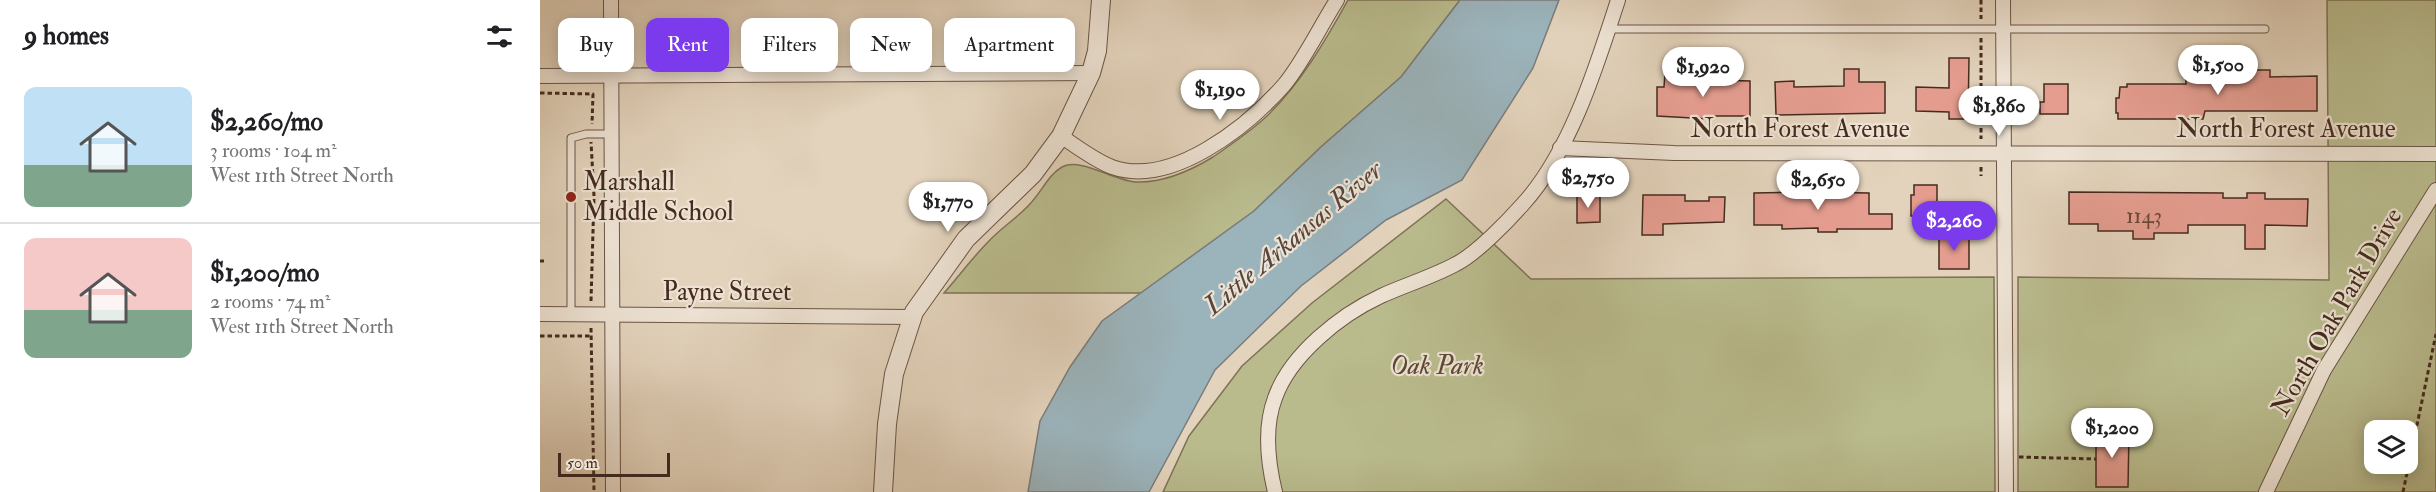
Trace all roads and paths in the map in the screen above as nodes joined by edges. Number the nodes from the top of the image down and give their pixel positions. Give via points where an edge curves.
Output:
1 (611, 0) edge
2 (1101, 0) edge
3 (1337, 0) edge
4 (1618, 0) edge
5 (1981, 0) edge
6 (2003, 0) edge
7 (2003, 27) junction
8 (1981, 28) junction
9 (1609, 29) junction
10 (2265, 29) dead end
11 (1091, 72) junction
12 (540, 76) edge
13 (611, 76) junction
14 (540, 93) edge
15 (592, 134) junction
16 (611, 134) junction
17 (1061, 136) junction
18 (1560, 148) junction
19 (1981, 153) junction
20 (2004, 153) junction
21 (2436, 154) edge
22 (1981, 176) dead end
23 (2436, 190) edge
24 (540, 314) edge
25 (571, 315) junction
26 (591, 315) junction
27 (612, 315) junction
28 (913, 317) junction
29 (2436, 334) edge
30 (540, 336) edge
31 (591, 336) junction
32 (2014, 457) dead end
33 (2096, 459) dead end
34 (594, 492) edge
35 (613, 492) edge
36 (883, 492) edge
37 (1275, 492) edge
38 (2006, 492) edge
39 (2266, 492) edge
40 (2403, 492) edge

1 - 13 street
2 - 11 street via 1097,51
3 - 17 street via 1284,84 1220,141 1177,164 1150,172 1120,169
4 - 9 street
5 - 8 path
6 - 7 street
7 - 8 lane
7 - 10 lane
7 - 20 street
8 - 9 lane
8 - 19 path
9 - 18 street via 1592,82
11 - 13 street
11 - 17 street
12 - 13 street
13 - 16 street
14 - 15 path via 593,94
15 - 16 lane
15 - 25 lane via 574,136 570,146
15 - 26 path
16 - 27 street
17 - 28 street via 1033,174 966,239
18 - 19 street, North Forest Avenue via 1674,153
18 - 37 street via 1544,180 1522,206 1457,263 1379,297 1338,320 1287,374 1275,398 1269,429
19 - 20 street, North Forest Avenue
19 - 22 path
20 - 21 street, North Forest Avenue
20 - 38 street
23 - 39 street, North Oak Park Drive via 2324,370
24 - 25 street, Payne Street
25 - 26 street, Payne Street
26 - 27 street, Payne Street
26 - 31 path
27 - 28 street, Payne Street
27 - 35 street
28 - 36 street via 894,374
29 - 40 path
30 - 31 path
31 - 34 path
32 - 33 path

